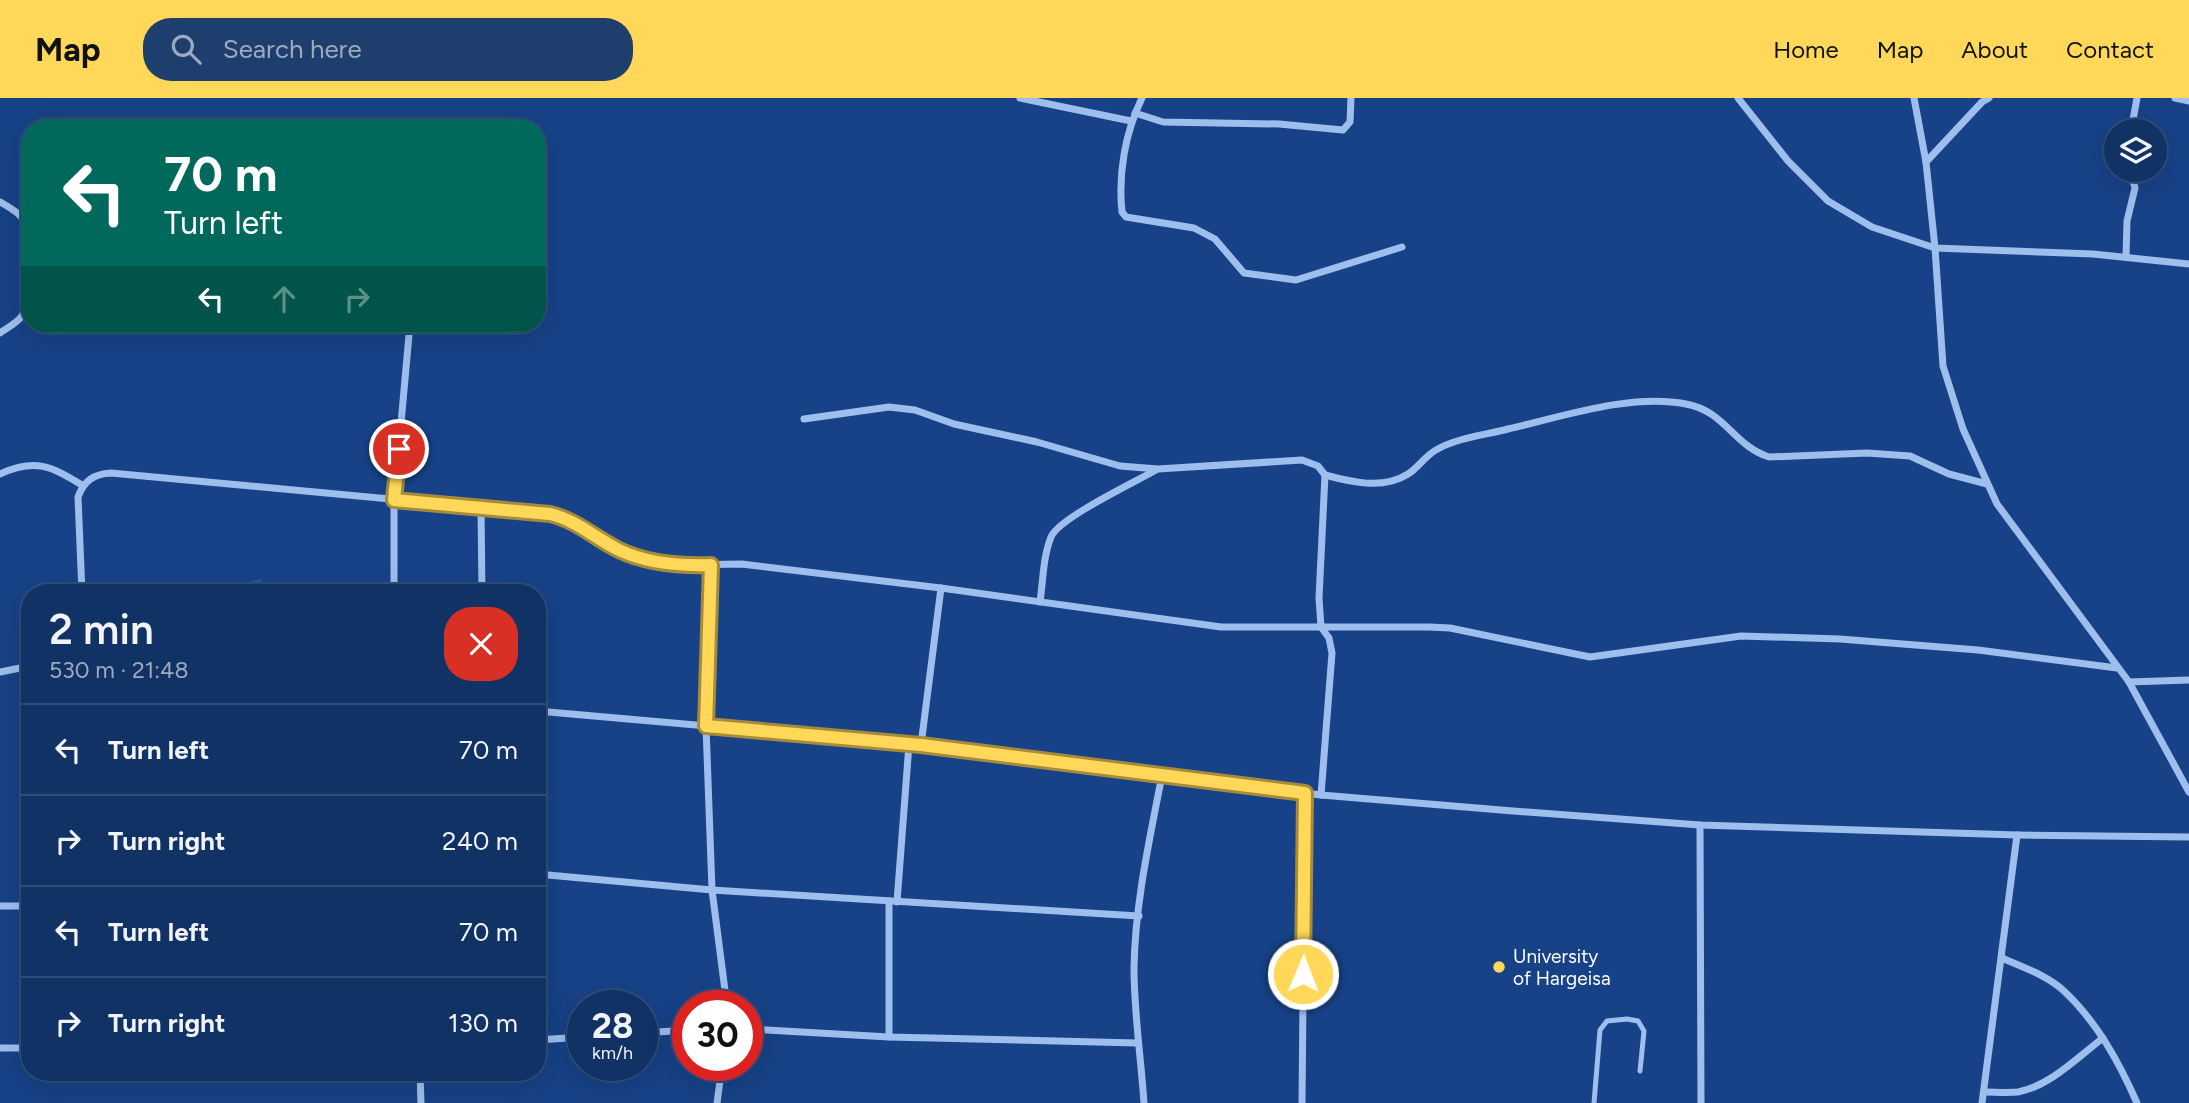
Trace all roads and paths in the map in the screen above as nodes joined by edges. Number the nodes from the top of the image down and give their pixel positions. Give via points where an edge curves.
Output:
1 (1020, 98) edge
2 (1142, 98) edge
3 (1351, 98) edge
4 (1738, 98) edge
5 (1914, 98) edge
6 (1989, 98) edge
7 (2137, 98) edge
8 (2175, 98) edge
9 (2189, 101) edge
10 (1133, 117) junction
11 (2133, 119) edge
12 (1926, 162) junction
13 (2133, 182) edge
14 (0, 202) edge
15 (15, 211) junction
16 (21, 213) edge
17 (21, 218) edge
18 (1402, 247) dead end
19 (1935, 248) junction
20 (2126, 257) junction
21 (2189, 264) edge
22 (21, 316) edge
23 (0, 333) edge
24 (409, 333) edge
25 (804, 419) dead end
26 (1158, 469) junction
27 (0, 474) edge
28 (1325, 475) junction
29 (1986, 484) junction
30 (82, 485) junction
31 (394, 500) junction
32 (481, 508) junction
33 (711, 565) junction
34 (82, 584) edge
35 (394, 584) edge
36 (482, 584) edge
37 (941, 588) junction
38 (1040, 602) junction
39 (1321, 627) junction
40 (21, 668) edge
41 (2116, 668) junction
42 (0, 672) edge
43 (2189, 680) edge
44 (2129, 682) junction
45 (546, 711) edge
46 (706, 726) junction
47 (909, 744) junction
48 (921, 745) junction
49 (1162, 775) junction
50 (2189, 792) edge
51 (1305, 793) junction
52 (1321, 795) junction
53 (1700, 825) junction
54 (2017, 835) junction
55 (2189, 837) edge
56 (546, 875) edge
57 (712, 890) junction
58 (893, 901) junction
59 (0, 906) edge
60 (21, 906) edge
61 (1139, 916) junction
62 (2002, 958) junction
63 (725, 990) edge
64 (763, 1030) edge
65 (889, 1037) junction
66 (567, 1038) edge
67 (2103, 1038) junction
68 (546, 1039) edge
69 (1137, 1043) junction
70 (0, 1048) edge
71 (21, 1048) edge
72 (1640, 1071) dead end
73 (420, 1081) edge
74 (720, 1081) edge
75 (1984, 1092) junction
76 (421, 1103) edge
77 (717, 1103) edge
78 (1144, 1103) edge
79 (1302, 1103) edge
80 (1594, 1103) edge
81 (1701, 1103) edge
82 (1982, 1103) edge
83 (2137, 1103) edge

1 - 10 street
2 - 10 street
3 - 10 street via 1350,122 1343,130
4 - 19 street via 1788,161 1828,201 1872,227
5 - 12 street
6 - 12 street
7 - 11 street
8 - 9 street
10 - 18 street via 1119,188 1122,212 1194,228 1215,239 1244,273 1296,280
12 - 19 street
13 - 20 street
14 - 15 street
15 - 16 street
15 - 17 street
19 - 20 street
19 - 29 street via 1942,366
20 - 21 street
22 - 23 street
24 - 31 street
25 - 26 street via 889,407 915,410 1120,466
26 - 28 street via 1302,460 1318,466
26 - 38 street via 1056,529 1047,551
27 - 30 street via 20,465 40,465
28 - 29 street via 1388,483 1408,474 1436,450 1469,438 1598,406 1646,403 1686,404 1715,414 1744,445 1769,457 1910,456
28 - 39 street
29 - 41 street
30 - 31 street via 97,474 111,473
30 - 34 street via 78,497
31 - 32 street
31 - 35 street
32 - 33 street via 565,517 620,551 685,565
32 - 36 street
33 - 37 street via 742,564
33 - 46 street
37 - 38 street
37 - 48 street
38 - 39 street via 1222,627
39 - 41 street via 1450,628 1590,657 1751,636 1978,650
39 - 52 street via 1332,653
40 - 42 street
41 - 44 street
43 - 44 street
44 - 50 street
45 - 46 street
46 - 47 street
46 - 57 street
47 - 48 street
47 - 58 street
48 - 49 street
49 - 51 street
49 - 61 street
51 - 52 street
51 - 79 street
52 - 53 street
53 - 54 street
53 - 81 street
54 - 55 street
54 - 62 street
56 - 57 street
57 - 58 street
57 - 63 street
58 - 61 street
58 - 65 street
59 - 60 street
61 - 69 street via 1134,967
62 - 67 street via 2064,991
62 - 75 street
64 - 65 street
65 - 69 street
66 - 68 street
67 - 75 street via 2050,1079 2018,1091
67 - 83 street via 2120,1062
69 - 78 street
70 - 71 street
72 - 80 lane via 1644,1031 1637,1021 1627,1018 1607,1021 1600,1030
73 - 76 street
74 - 77 street
75 - 82 street

